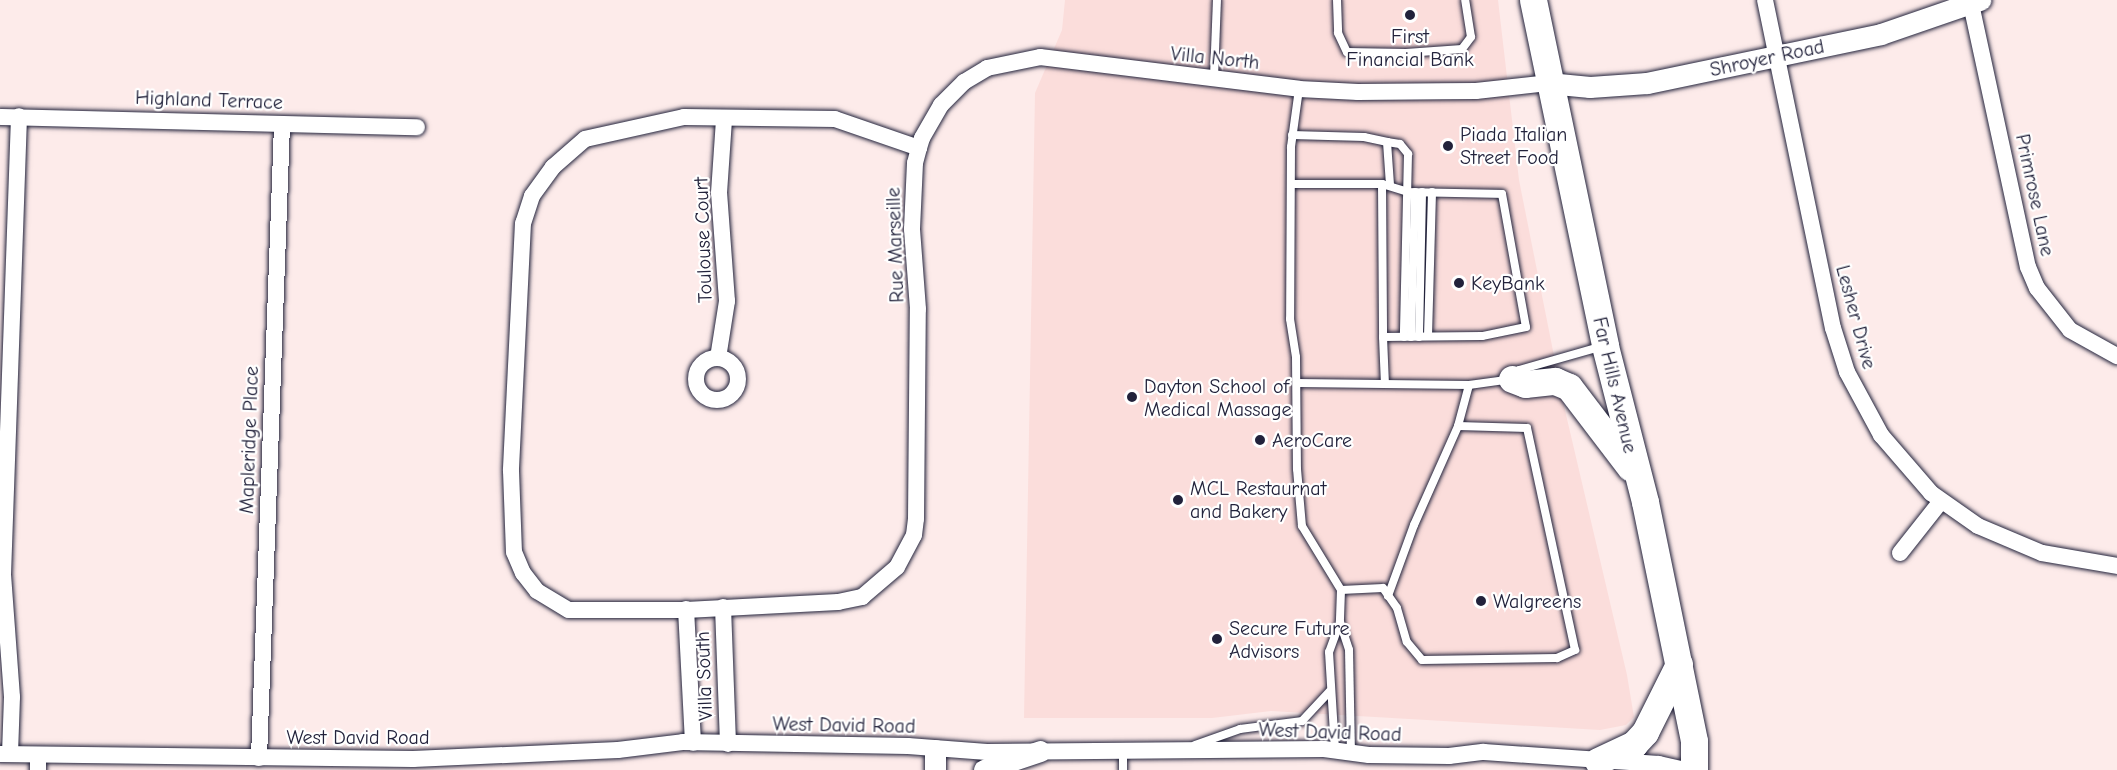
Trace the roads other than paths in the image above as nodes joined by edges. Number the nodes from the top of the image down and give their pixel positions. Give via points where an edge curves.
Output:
1 (1217, 0) edge
2 (1337, 0) edge
3 (1466, 0) edge
4 (1533, 0) edge
5 (1765, 0) edge
6 (1975, 2) edge
7 (1776, 56) junction
8 (1214, 77) junction
9 (1548, 83) junction
10 (1299, 89) junction
11 (19, 116) junction
12 (0, 117) edge
13 (724, 119) junction
14 (282, 124) junction
15 (417, 127) dead end
16 (1292, 135) junction
17 (1387, 142) junction
18 (919, 148) junction
19 (1291, 184) junction
20 (1386, 184) junction
21 (1415, 192) junction
22 (1432, 192) junction
23 (1383, 337) junction
24 (1416, 337) junction
25 (1605, 346) junction
26 (2117, 356) edge
27 (718, 358) dead end
28 (1512, 380) junction
29 (1297, 383) junction
30 (1385, 384) junction
31 (1469, 385) junction
32 (4, 391) edge
33 (1458, 426) junction
34 (1635, 474) junction
35 (1941, 501) junction
36 (1900, 553) dead end
37 (2117, 566) edge
38 (1341, 590) junction
39 (1388, 596) junction
40 (723, 607) junction
41 (686, 609) junction
42 (1340, 622) junction
43 (1679, 664) junction
44 (1330, 691) junction
45 (693, 743) junction
46 (728, 744) junction
47 (1040, 751) junction
48 (1179, 751) junction
49 (1343, 751) junction
50 (1123, 752) junction
51 (5, 754) edge
52 (259, 758) junction
53 (935, 760) edge
54 (1598, 761) junction
55 (38, 762) edge
56 (413, 764) edge
57 (984, 770) edge
58 (1123, 770) edge
59 (1686, 770) edge
60 (1694, 770) edge

1 - 8 lane
2 - 3 lane via 1338,33 1347,52 1462,49 1471,37
4 - 9 main road, Far Hills Avenue
5 - 7 street, Lesher Drive
6 - 7 street, Shroyer Road via 1881,34
6 - 26 street, Primrose Lane via 2028,267 2037,288 2070,330
7 - 9 street, Shroyer Road via 1635,85
7 - 35 street, Lesher Drive via 1833,328 1847,372 1881,435 1910,472
8 - 10 street, Villa North
8 - 18 street, Villa North via 1040,57 987,68 964,82 941,105
9 - 10 street, Villa North via 1476,91
9 - 25 main road, Far Hills Avenue
10 - 16 lane
11 - 12 street, Highland Terrace
11 - 14 street, Highland Terrace
11 - 32 street
13 - 18 street, Rue Marseille via 835,119
13 - 27 street, Toulouse Court via 719,194 727,301
13 - 41 street, Rue Marseille via 663,120 585,140 553,167 532,196 523,223 510,471 511,525 517,561 537,591 569,610
14 - 15 street, Highland Terrace
14 - 52 street, Mapleridge Place
16 - 17 lane via 1364,137
16 - 19 lane
17 - 20 lane
17 - 21 lane via 1400,144 1408,154
18 - 40 street, Rue Marseille via 912,211 918,309 916,519 908,550 897,567 862,597 838,602
19 - 20 lane
19 - 29 lane via 1290,319
20 - 21 lane
20 - 23 lane
21 - 22 lane
21 - 24 lane
21 - 24 lane
22 - 24 lane
22 - 24 lane via 1502,194 1526,327 1482,336
23 - 24 lane
23 - 30 lane
25 - 28 lane via 1519,370
25 - 34 main road, Far Hills Avenue
28 - 31 lane
28 - 34 main road via 1525,384 1555,381 1569,387
29 - 30 lane
29 - 38 lane via 1297,470 1302,526
30 - 31 lane
31 - 33 lane
32 - 51 street via 3,575 12,697
33 - 39 lane
33 - 39 lane via 1527,428 1575,650 1569,654 1422,660 1407,642 1397,608
34 - 43 main road, Far Hills Avenue via 1645,502
35 - 36 street
35 - 37 street, Lesher Drive via 2011,542 2078,561
38 - 39 lane via 1383,588
38 - 42 lane
40 - 41 street, Rue Marseille
40 - 46 street, Villa South
41 - 45 street, Villa South
42 - 44 lane via 1329,652
42 - 49 lane via 1349,650
43 - 54 main road via 1645,732 1634,744
43 - 60 main road, Far Hills Avenue via 1694,741
44 - 48 lane via 1302,721 1240,729
44 - 49 lane
45 - 46 street, West David Road
45 - 56 street, West David Road
46 - 53 street, West David Road
47 - 50 street, West David Road
47 - 53 street, West David Road
47 - 57 street
48 - 49 street, West David Road
48 - 50 street, West David Road
49 - 54 street, West David Road via 1449,756 1484,753
50 - 58 lane
51 - 55 street, West David Road
52 - 55 street, West David Road
52 - 56 street, West David Road
54 - 59 street, West David Road via 1659,764

